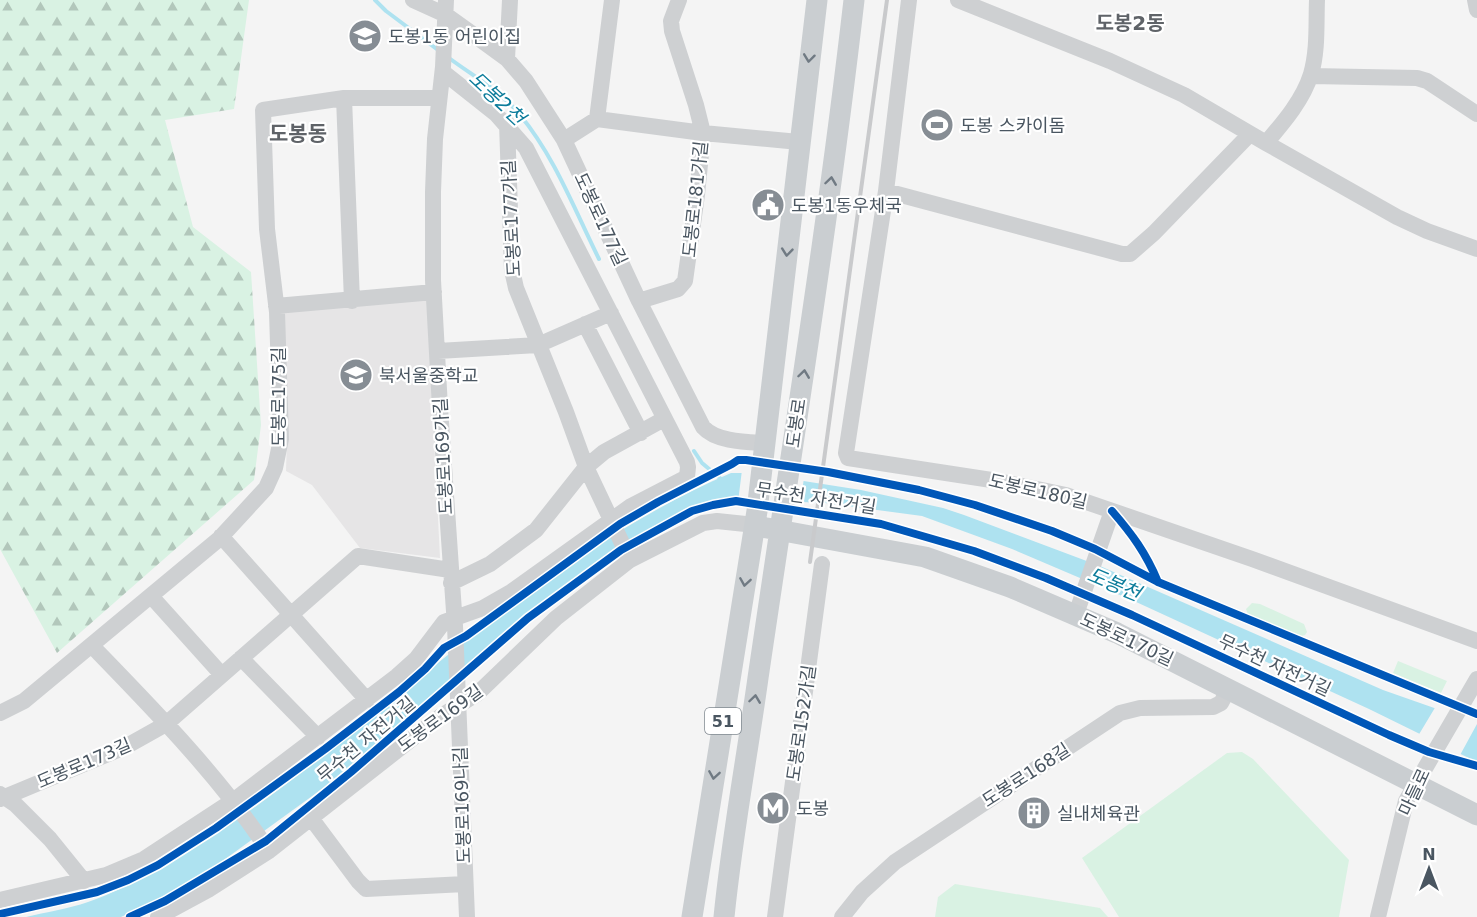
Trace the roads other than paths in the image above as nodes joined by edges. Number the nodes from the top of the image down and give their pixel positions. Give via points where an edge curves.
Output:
1 (413, 0) edge
2 (510, 0) edge
3 (612, 0) edge
4 (679, 0) edge
5 (817, 0) edge
6 (854, 0) edge
7 (909, 0) edge
8 (958, 0) edge
9 (1317, 0) edge
10 (1475, 0) edge
11 (1477, 10) edge
12 (446, 12) edge
13 (507, 60) junction
14 (443, 69) junction
15 (1311, 76) junction
16 (344, 98) junction
17 (440, 98) junction
18 (1477, 114) edge
19 (597, 119) junction
20 (507, 123) junction
21 (703, 133) junction
22 (1250, 134) junction
23 (564, 140) junction
24 (799, 142) junction
25 (1266, 143) junction
26 (886, 190) junction
27 (1477, 249) edge
28 (434, 292) junction
29 (352, 301) junction
30 (639, 301) junction
31 (276, 306) junction
32 (611, 313) junction
33 (585, 324) junction
34 (538, 345) junction
35 (438, 351) junction
36 (664, 419) junction
37 (641, 433) junction
38 (765, 446) junction
39 (586, 467) junction
40 (1110, 515) junction
41 (756, 518) junction
42 (612, 522) junction
43 (781, 523) junction
44 (221, 536) junction
45 (629, 557) junction
46 (822, 564) dead end
47 (450, 577) junction
48 (151, 596) junction
49 (1079, 606) junction
50 (290, 616) junction
51 (454, 621) junction
52 (1477, 640) edge
53 (92, 646) junction
54 (241, 658) junction
55 (222, 675) junction
56 (1477, 679) edge
57 (1229, 688) junction
58 (367, 700) junction
59 (458, 700) junction
60 (0, 713) edge
61 (166, 724) junction
62 (318, 737) junction
63 (1415, 784) junction
64 (1, 797) edge
65 (235, 802) junction
66 (1477, 814) edge
67 (311, 818) junction
68 (267, 848) junction
69 (84, 881) junction
70 (465, 884) junction
71 (0, 900) edge
72 (158, 917) edge
73 (467, 917) edge
74 (692, 917) edge
75 (724, 917) edge
76 (775, 917) edge
77 (842, 917) edge
78 (1378, 917) edge

1 - 12 street, 도봉로177길
2 - 13 street
3 - 19 street
4 - 21 street, 도봉로181가길 via 671,21 672,31
5 -> 24 main road, 도봉로 / 51
43 -> 6 main road, 도봉로 / 51
7 - 26 street, 도봉로180길
8 - 22 street via 1146,76
9 - 15 street
10 - 11 street
12 - 13 street, 도봉로177길
12 - 14 street, 도봉로169가길
13 - 23 street, 도봉로177길 via 526,81
14 - 17 street, 도봉로169가길
14 - 20 street, 도봉로177길
15 - 18 street via 1417,78
15 - 25 street via 1294,107
16 - 17 street, 도봉로175길
16 - 29 street
16 - 31 street, 도봉로175길 via 262,110 267,229
17 - 28 street, 도봉로169가길 via 433,192
19 - 21 street
19 - 23 street
20 - 32 street, 도봉로177길 via 526,148
20 - 34 street, 도봉로177가길 via 512,270
21 - 24 street
21 - 30 street, 도봉로181가길 via 685,281 678,289
22 - 25 street
22 - 26 street via 1130,254
23 - 30 street, 도봉로177길
24 -> 38 main road, 도봉로 / 51
25 - 27 street via 1397,217
26 - 40 street, 도봉로180길 via 848,458 1030,487 1066,495
28 - 29 street
28 - 35 street, 도봉로169가길
29 - 31 street
30 - 38 street, 도봉로177길 via 705,431
31 - 44 street, 도봉로175길 via 281,439 276,468 266,488
32 - 33 street
32 - 36 street, 도봉로177길
33 - 34 street
33 - 37 street
34 - 35 street
34 - 39 street, 도봉로177가길
35 - 47 street, 도봉로169가길
36 - 37 street
36 - 42 street, 도봉로177길 via 687,462 687,477 631,506
37 - 39 street via 604,452
38 - 41 main road, 도봉로 / 51
39 - 42 street, 도봉로177가길
39 - 47 street via 536,530 490,564
40 - 49 street
40 - 52 street, 도봉로180길
41 - 43 main road, 도봉로170길
41 - 45 street, 도봉로169길 via 703,523
41 -> 74 main road, 도봉로 / 51
42 - 45 street, 도봉로177가길
42 - 51 street via 511,592
43 - 49 main road, 도봉로170길 via 925,557
75 -> 43 main road, 도봉로 / 51
44 - 48 street, 도봉로175길
44 - 50 street
45 - 59 street, 도봉로169길 via 556,618 477,694
46 - 76 street, 도봉로152가길
47 - 50 street, 도봉로173길 via 358,556
47 - 51 street, 도봉로169가길
48 - 53 street, 도봉로175길
48 - 55 street
49 - 57 main road, 도봉로170길
50 - 54 street, 도봉로173길
50 - 58 street
51 - 58 street via 440,627 416,659
51 - 59 street, 도봉로169나길
53 - 60 street, 도봉로175길 via 24,701
53 - 61 street
54 - 55 street, 도봉로173길
54 - 62 street
55 - 61 street, 도봉로173길
56 - 63 street, 마들로
57 - 63 main road, 도봉로170길
57 - 77 street, 도봉로168길 via 1221,703 1213,707 1140,708 1120,713 895,862
58 - 62 street
59 - 67 street, 도봉로169길
59 - 70 street, 도봉로169나길
61 - 64 street, 도봉로173길 via 125,747
61 - 65 street
62 - 65 street
63 - 66 main road, 도봉로170길
63 - 78 street, 마들로 via 1402,812
64 - 69 street via 50,839
65 - 68 street
65 - 69 street via 144,860
67 - 68 street, 도봉로169길
67 - 70 street via 366,889
68 - 72 street, 도봉로169길 via 208,890
69 - 71 street
70 - 73 street, 도봉로169나길

